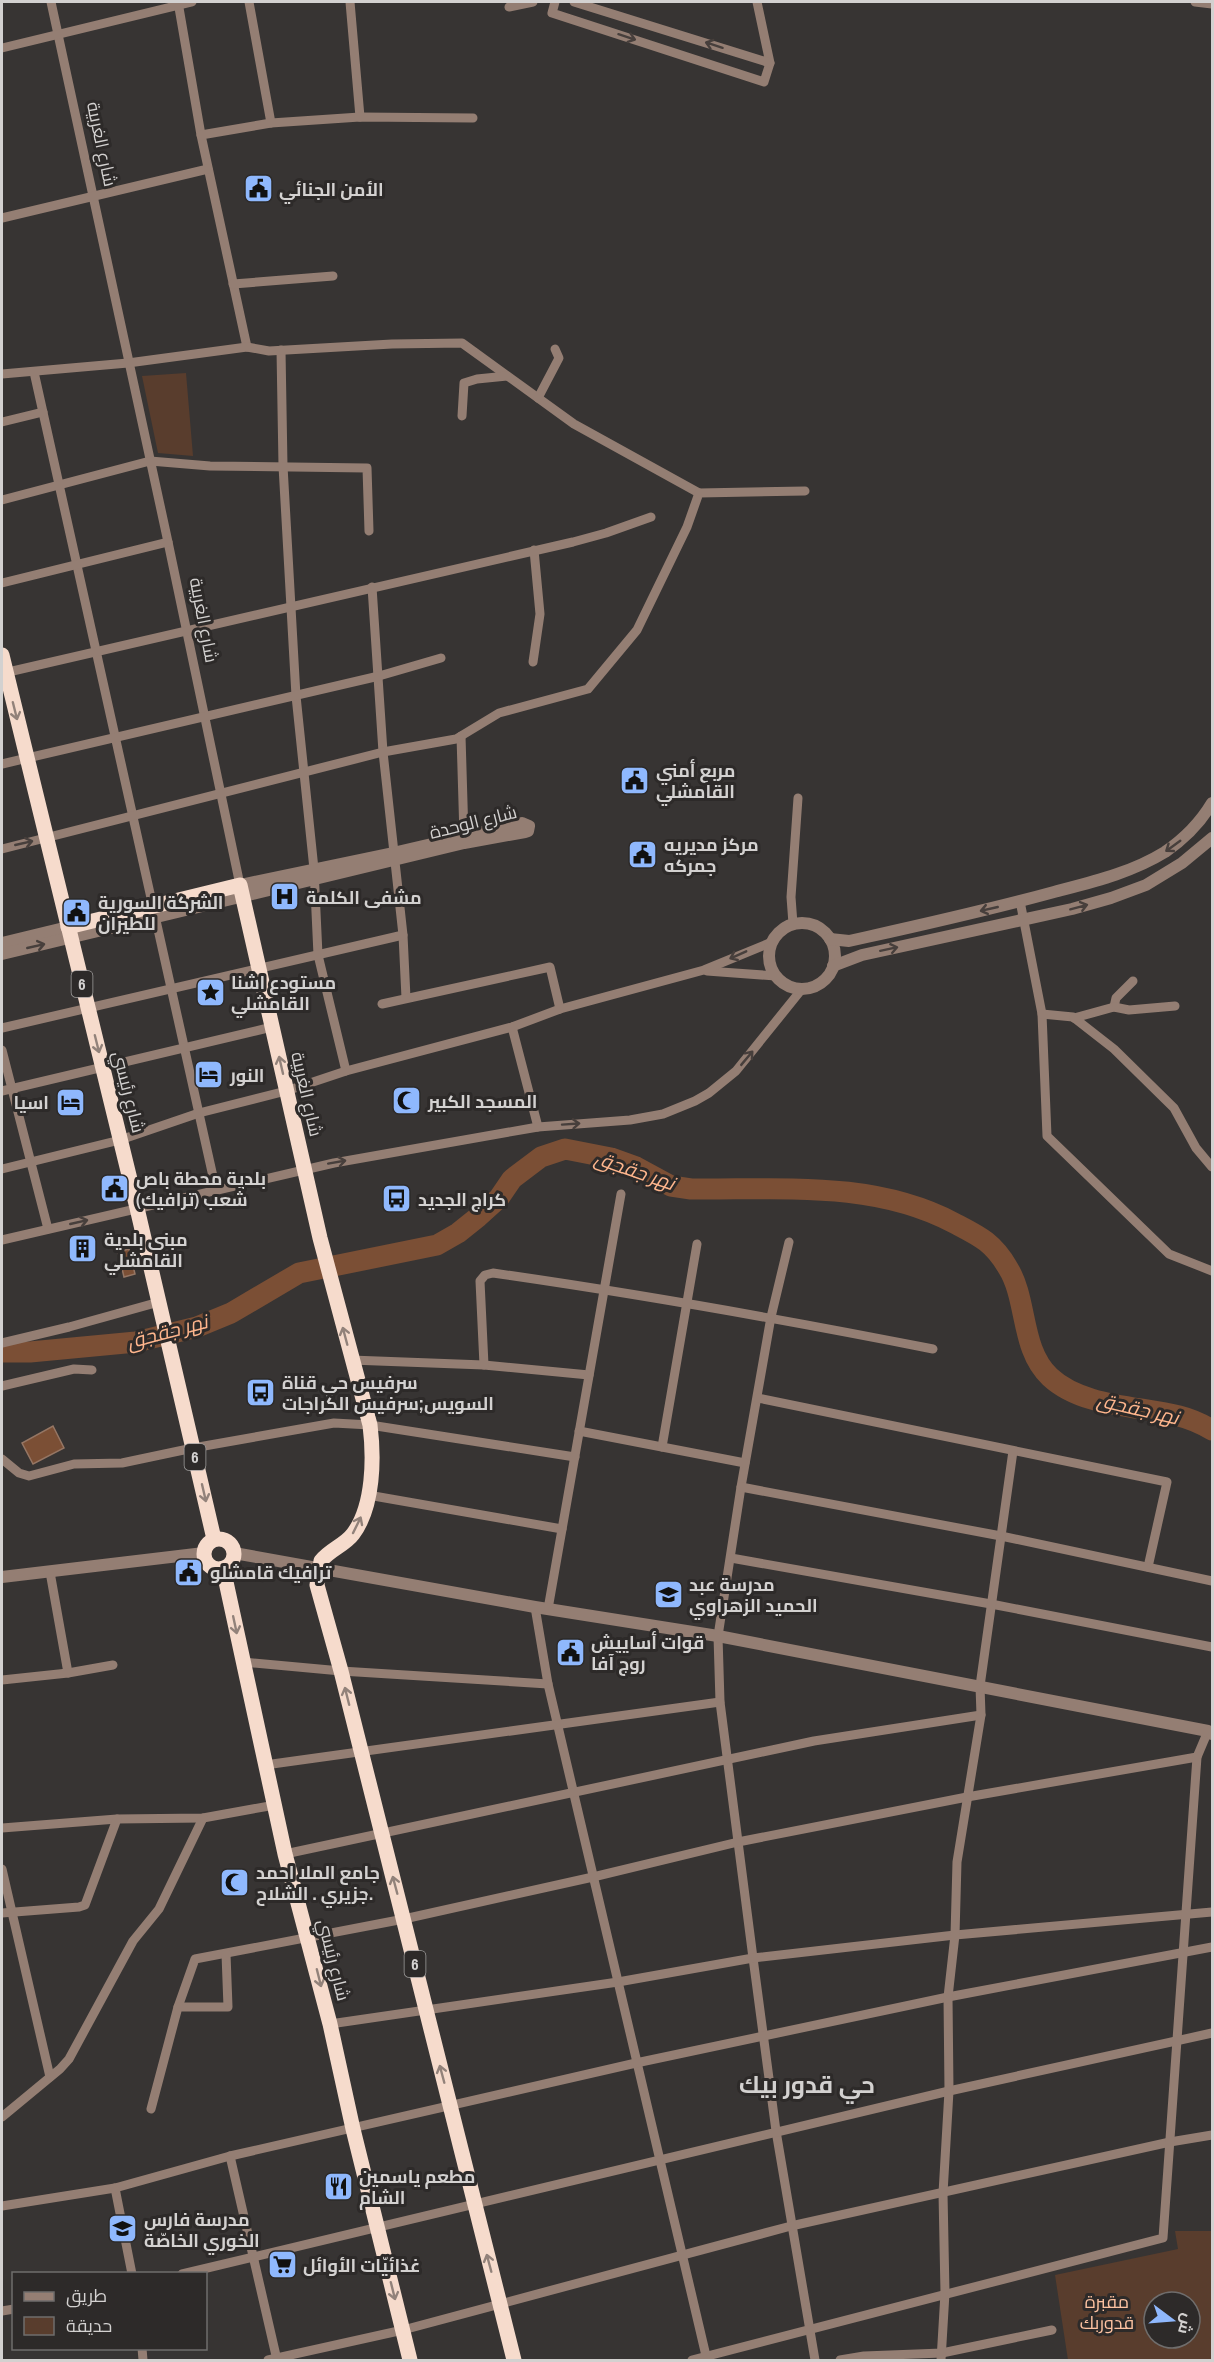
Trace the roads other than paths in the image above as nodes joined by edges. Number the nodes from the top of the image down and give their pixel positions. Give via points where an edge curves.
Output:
1 (51, 2) edge
2 (192, 2) edge
3 (249, 2) edge
4 (350, 2) edge
5 (533, 2) edge
6 (555, 2) edge
7 (574, 2) edge
8 (756, 2) edge
9 (1195, 2) edge
10 (178, 3) edge
11 (1212, 3) edge
12 (509, 7) dead end
13 (609, 12) junction
14 (604, 30) junction
15 (58, 34) junction
16 (2, 48) edge
17 (770, 63) junction
18 (360, 117) junction
19 (473, 118) dead end
20 (271, 123) junction
21 (201, 135) junction
22 (208, 170) junction
23 (93, 197) junction
24 (2, 218) edge
25 (333, 276) dead end
26 (233, 284) junction
27 (247, 347) junction
28 (555, 349) dead end
29 (280, 350) junction
30 (128, 363) junction
31 (34, 372) junction
32 (2, 374) edge
33 (507, 376) junction
34 (538, 398) junction
35 (43, 412) junction
36 (462, 416) dead end
37 (2, 422) edge
38 (150, 461) junction
39 (283, 466) junction
40 (59, 486) junction
41 (805, 491) dead end
42 (699, 493) junction
43 (2, 500) edge
44 (651, 517) dead end
45 (369, 531) dead end
46 (168, 542) junction
47 (534, 550) junction
48 (76, 564) junction
49 (2, 583) edge
50 (372, 587) junction
51 (291, 606) junction
52 (186, 631) junction
53 (96, 652) junction
54 (2, 655) edge
55 (441, 657) dead end
56 (533, 662) dead end
57 (4, 673) edge
58 (379, 676) junction
59 (296, 696) junction
60 (204, 717) junction
61 (461, 736) junction
62 (115, 738) junction
63 (383, 752) junction
64 (27, 758) junction
65 (2, 764) edge
66 (303, 772) junction
67 (220, 792) junction
68 (798, 798) dead end
69 (1212, 803) edge
70 (132, 814) junction
71 (464, 836) junction
72 (46, 838) junction
73 (1211, 842) edge
74 (2, 849) edge
75 (393, 858) junction
76 (314, 875) junction
77 (241, 891) junction
78 (1020, 901) junction
79 (154, 912) junction
80 (1024, 920) junction
81 (793, 924) junction
82 (70, 932) junction
83 (403, 935) junction
84 (830, 939) junction
85 (772, 942) junction
86 (2, 943) edge
87 (2, 954) edge
88 (318, 955) junction
89 (833, 966) junction
90 (259, 968) junction
91 (705, 970) junction
92 (776, 976) junction
93 (1133, 981) dead end
94 (171, 989) junction
95 (802, 989) junction
96 (405, 999) junction
97 (382, 1004) dead end
98 (1175, 1006) dead end
99 (1114, 1007) junction
100 (88, 1008) junction
101 (560, 1009) junction
102 (1042, 1014) junction
103 (1074, 1018) junction
104 (272, 1027) junction
105 (512, 1027) junction
106 (2, 1028) edge
107 (185, 1048) junction
108 (2, 1050) edge
109 (102, 1067) junction
110 (346, 1071) junction
111 (12, 1089) junction
112 (2, 1091) edge
113 (286, 1091) junction
114 (199, 1113) junction
115 (538, 1127) junction
116 (120, 1140) junction
117 (31, 1161) junction
118 (1212, 1167) edge
119 (2, 1169) edge
120 (304, 1169) junction
121 (216, 1190) junction
122 (621, 1194) dead end
123 (137, 1208) junction
124 (48, 1229) junction
125 (2, 1240) edge
126 (789, 1242) dead end
127 (697, 1244) dead end
128 (1212, 1271) edge
129 (605, 1289) junction
130 (687, 1303) junction
131 (161, 1308) junction
132 (771, 1317) junction
133 (2, 1343) edge
134 (933, 1349) dead end
135 (351, 1359) junction
136 (484, 1365) junction
137 (92, 1370) dead end
138 (589, 1375) junction
139 (2, 1386) edge
140 (758, 1398) junction
141 (370, 1425) junction
142 (579, 1431) junction
143 (662, 1447) junction
144 (193, 1448) junction
145 (1013, 1451) junction
146 (575, 1457) junction
147 (2, 1459) edge
148 (745, 1463) junction
149 (741, 1487) junction
150 (368, 1495) junction
151 (562, 1529) junction
152 (1001, 1536) junction
153 (214, 1539) junction
154 (204, 1552) junction
155 (234, 1553) junction
156 (730, 1558) junction
157 (1148, 1567) junction
158 (223, 1568) junction
159 (319, 1568) junction
160 (50, 1572) junction
161 (2, 1577) edge
162 (1212, 1581) edge
163 (991, 1604) junction
164 (542, 1608) junction
165 (718, 1636) junction
166 (1212, 1647) edge
167 (243, 1662) junction
168 (113, 1665) dead end
169 (341, 1671) junction
170 (68, 1672) junction
171 (2, 1680) edge
172 (548, 1684) junction
173 (980, 1686) junction
174 (720, 1702) junction
175 (981, 1715) junction
176 (558, 1724) junction
177 (1210, 1732) edge
178 (361, 1752) junction
179 (1197, 1756) junction
180 (728, 1759) junction
181 (265, 1765) junction
182 (574, 1792) junction
183 (968, 1797) junction
184 (275, 1805) junction
185 (202, 1818) junction
186 (117, 1819) junction
187 (2, 1828) edge
188 (381, 1834) junction
189 (738, 1842) junction
190 (285, 1854) junction
191 (2, 1869) edge
192 (593, 1877) junction
193 (1212, 1912) edge
194 (6, 1913) edge
195 (1185, 1915) junction
196 (404, 1919) junction
197 (955, 1935) junction
198 (308, 1937) junction
199 (1212, 1947) edge
200 (1183, 1952) junction
201 (226, 1954) junction
202 (753, 1958) junction
203 (618, 1982) junction
204 (948, 1997) junction
205 (178, 2007) junction
206 (426, 2010) junction
207 (330, 2024) junction
208 (1212, 2033) edge
209 (764, 2036) junction
210 (1177, 2040) junction
211 (636, 2063) junction
212 (50, 2077) junction
213 (949, 2091) junction
214 (450, 2104) junction
215 (151, 2109) dead end
216 (2, 2117) edge
217 (353, 2129) junction
218 (776, 2131) junction
219 (1212, 2135) edge
220 (1170, 2142) junction
221 (230, 2156) junction
222 (659, 2159) junction
223 (115, 2188) junction
224 (943, 2193) junction
225 (474, 2205) junction
226 (2, 2206) edge
227 (377, 2226) junction
228 (791, 2226) junction
229 (682, 2255) junction
230 (254, 2257) junction
231 (132, 2272) edge
232 (190, 2272) edge
233 (945, 2293) junction
234 (500, 2305) junction
235 (810, 2329) junction
236 (403, 2330) junction
237 (1052, 2330) dead end
238 (941, 2356) edge
239 (707, 2358) edge
240 (274, 2360) edge
241 (410, 2361) edge
242 (514, 2361) edge
243 (692, 2361) edge
244 (814, 2361) edge
245 (840, 2361) edge

1 - 15 street, شارع الغربية
2 - 10 street
3 - 20 street
4 - 18 street
5 - 12 street
6 - 14 street via 552,13
7 - 13 street
8 - 17 street
9 - 11 street
10 - 15 street
10 - 21 street
13 - 14 street
17 -> 13 street
14 -> 17 street via 764,82
15 - 16 street
15 - 23 street, شارع الغربية
18 - 19 street
18 - 20 street
20 - 21 street
21 - 22 street
22 - 23 street
22 - 26 street
23 - 24 street
23 - 30 street, شارع الغربية
25 - 26 street
26 - 27 street
27 - 29 street
27 - 30 street
28 - 34 street via 559,358
29 - 33 street via 462,343
29 - 39 street
30 - 31 street
30 - 38 street, شارع الغربية
31 - 32 street
31 - 35 street
33 - 34 street
33 - 36 street via 464,383
34 - 42 street via 574,424
35 - 37 street
35 - 40 street
38 - 39 street
38 - 40 street
38 - 46 street, شارع الغربية
39 - 45 street via 367,468
39 - 51 street
40 - 43 street
40 - 48 street
41 - 42 street
42 - 61 street via 687,527 637,630 588,689 499,713
44 - 47 street via 606,533
46 - 48 street
46 - 52 street, شارع الغربية
47 - 50 street
47 - 56 street via 540,614
48 - 49 street
48 - 53 street
50 - 51 street
50 - 58 street
51 - 52 street
51 - 59 street
52 - 53 street
52 - 60 street, شارع الغربية
53 - 57 street
53 - 62 street
54 - 57 highway, شارع رئيسي / 6
55 - 58 street
57 -> 64 highway, شارع رئيسي / 6
58 - 59 street
58 - 63 street
59 - 60 street
59 - 66 street
60 - 62 street
60 - 67 street, شارع الغربية
61 - 63 street
61 - 71 street
62 - 64 street
62 - 70 street
63 - 66 street
63 - 75 street
64 - 65 street
64 - 72 highway, شارع رئيسي / 6
66 - 67 street
66 - 76 street
67 - 70 street
67 - 77 street, شارع الغربية
68 - 81 street via 791,897
69 -> 78 street via 1178,842 1148,861 1108,878
70 - 72 street
70 - 79 street
71 - 75 street, شارع الوحدة
71 - 75 street, شارع الوحدة via 525,822 529,826 525,832
74 -> 72 street
72 - 82 highway, شارع رئيسي / 6
80 -> 73 street via 1146,885
75 - 76 street, شارع الوحدة
75 - 83 street
76 - 77 street, شارع الوحدة
76 - 88 street
77 - 79 highway, شارع الوحدة
77 - 90 highway, شارع الغربية
78 - 80 street
78 -> 84 street via 849,941
79 - 82 highway, شارع الوحدة
79 - 94 street
89 -> 80 street via 862,955
80 - 102 street
81 - 84 street via 814,925
81 - 85 street
82 - 86 street, شارع الوحدة
87 -> 82 street, شارع الوحدة
82 - 100 highway, شارع رئيسي / 6
83 - 88 street
83 - 96 street
84 - 89 street
85 -> 91 street
85 - 92 street via 769,960
88 - 90 street
88 - 110 street
89 - 95 street via 821,983
90 - 94 street
90 - 104 highway, شارع الغربية
91 - 92 street
91 - 101 street
92 - 95 street via 792,988
93 - 99 street via 1116,998
94 - 100 street
94 - 107 street
115 -> 95 street via 646,1118 694,1101 736,1071
96 - 97 street
96 - 101 street via 550,967
98 - 99 street via 1130,1010
99 - 103 street
100 - 106 street
100 -> 109 highway, شارع رئيسي / 6
101 - 105 street
102 - 103 street
102 - 128 street via 1047,1136 1169,1254
103 - 118 street via 1114,1049 1174,1108 1196,1148
104 - 107 street
113 -> 104 highway, شارع الغربية
105 - 110 street
105 - 115 street
107 - 109 street
107 - 114 street
108 - 111 street
109 - 111 street
109 - 116 highway, شارع رئيسي / 6
110 - 113 street
111 - 112 street
111 - 117 street
113 - 114 street
113 - 120 highway, شارع الغربية
114 - 116 street
114 - 121 street
120 -> 115 street
116 - 117 street
116 - 123 highway, شارع رئيسي / 6
117 - 119 street
117 - 124 street
120 - 121 street
135 -> 120 highway, شارع الغربية
121 - 123 street
122 - 129 street
124 -> 123 street
123 - 131 highway, شارع رئيسي / 6
124 - 125 street
126 - 132 street
127 - 130 street
129 - 130 street
129 - 136 street via 485,1275 480,1281
129 - 138 street
130 - 132 street
130 - 143 street
131 - 133 street
131 - 144 highway, شارع رئيسي / 6
132 - 134 street
132 - 140 street
135 - 136 street
135 - 141 highway, شارع الغربية
136 - 138 street
137 - 139 street via 74,1369
138 - 142 street
140 - 145 street
140 - 148 street
141 - 144 street via 322,1425
141 - 146 street
141 - 150 highway, شارع الغربية via 372,1470
142 - 143 street
142 - 146 street
143 - 148 street
144 - 147 street via 122,1463 74,1464 29,1476
144 -> 153 highway, شارع رئيسي / 6
145 - 152 street
145 - 157 street via 1167,1482
146 - 151 street
148 - 149 street
149 - 152 street
149 - 156 street
150 - 151 street
159 -> 150 highway, شارع الغربية via 324,1557 354,1533
151 - 164 street
152 - 157 street
152 - 163 street
153 - 154 highway
153 - 155 highway via 225,1540
154 - 158 highway via 207,1563
154 - 160 street
155 - 158 highway
155 - 159 street
156 - 163 street
156 - 165 street
157 - 162 street
158 -> 167 highway, شارع رئيسي
159 - 164 street
159 - 169 highway, 6 via 319,1596
160 - 161 street
160 - 170 street
163 - 166 street
163 - 173 street
164 - 165 street
164 - 172 street
165 - 173 street
165 - 174 street
167 - 169 street
167 - 181 highway, شارع رئيسي
168 - 170 street
169 - 172 street
178 -> 169 highway, 6
170 - 171 street
172 - 176 street
173 - 175 street
173 - 177 street
174 - 176 street
174 - 180 street
175 - 180 street via 813,1741
175 - 183 street
176 - 178 street
176 - 182 street
177 - 179 street
178 - 181 street
178 - 188 highway, 6
179 - 183 street
179 - 195 street
180 - 182 street
180 - 189 street
181 - 184 highway, شارع رئيسي
182 - 188 street
182 - 192 street
183 - 189 street
183 - 197 street via 957,1862
184 - 185 street
184 - 190 highway, شارع رئيسي
185 - 186 street
185 - 212 street via 159,1909 133,1941 69,2059
186 - 187 street
186 - 194 street via 85,1905
188 - 190 street
196 -> 188 highway, 6
189 - 192 street
189 - 202 street
190 - 198 highway, شارع رئيسي
191 - 194 street
192 - 196 street
192 - 203 street
193 - 195 street
194 - 212 street
195 - 197 street
195 - 200 street
196 - 198 street
196 - 206 highway, 6
197 - 202 street
197 - 204 street
198 - 201 street
198 -> 207 highway, شارع رئيسي
199 - 200 street
200 - 204 street
200 - 210 street
201 - 205 street via 195,1959
201 - 205 street via 228,2007
202 - 203 street
202 - 209 street
203 - 206 street
203 - 211 street
204 - 209 street
204 - 213 street
205 - 215 street
206 - 207 street
214 -> 206 highway, 6
207 - 217 highway, شارع رئيسي
208 - 210 street
209 - 211 street
209 - 218 street
210 - 213 street
210 - 220 street
211 - 214 street
211 - 222 street
212 - 216 street
213 - 218 street
213 - 224 street
214 - 217 street
214 - 225 highway, 6
217 - 221 street
217 - 227 highway, شارع رئيسي
218 - 222 street
218 - 228 street
219 - 220 street
220 - 224 street
220 - 233 street via 1163,2238
221 - 223 street
221 - 230 street
222 - 225 street
222 - 229 street
223 - 226 street
223 - 231 street
224 - 228 street
224 - 233 street
225 - 227 street
234 -> 225 highway, 6
227 - 230 street
227 -> 236 highway, شارع رئيسي
228 - 229 street
228 - 235 street
229 - 234 street
229 - 239 street
230 - 232 street
230 - 240 street
233 - 235 street
233 - 238 street
234 - 236 street
234 - 242 highway, 6
235 - 239 street
235 - 244 street
236 - 240 street
236 - 241 highway, شارع رئيسي
237 - 238 street
238 - 245 street via 864,2356
239 - 243 street

